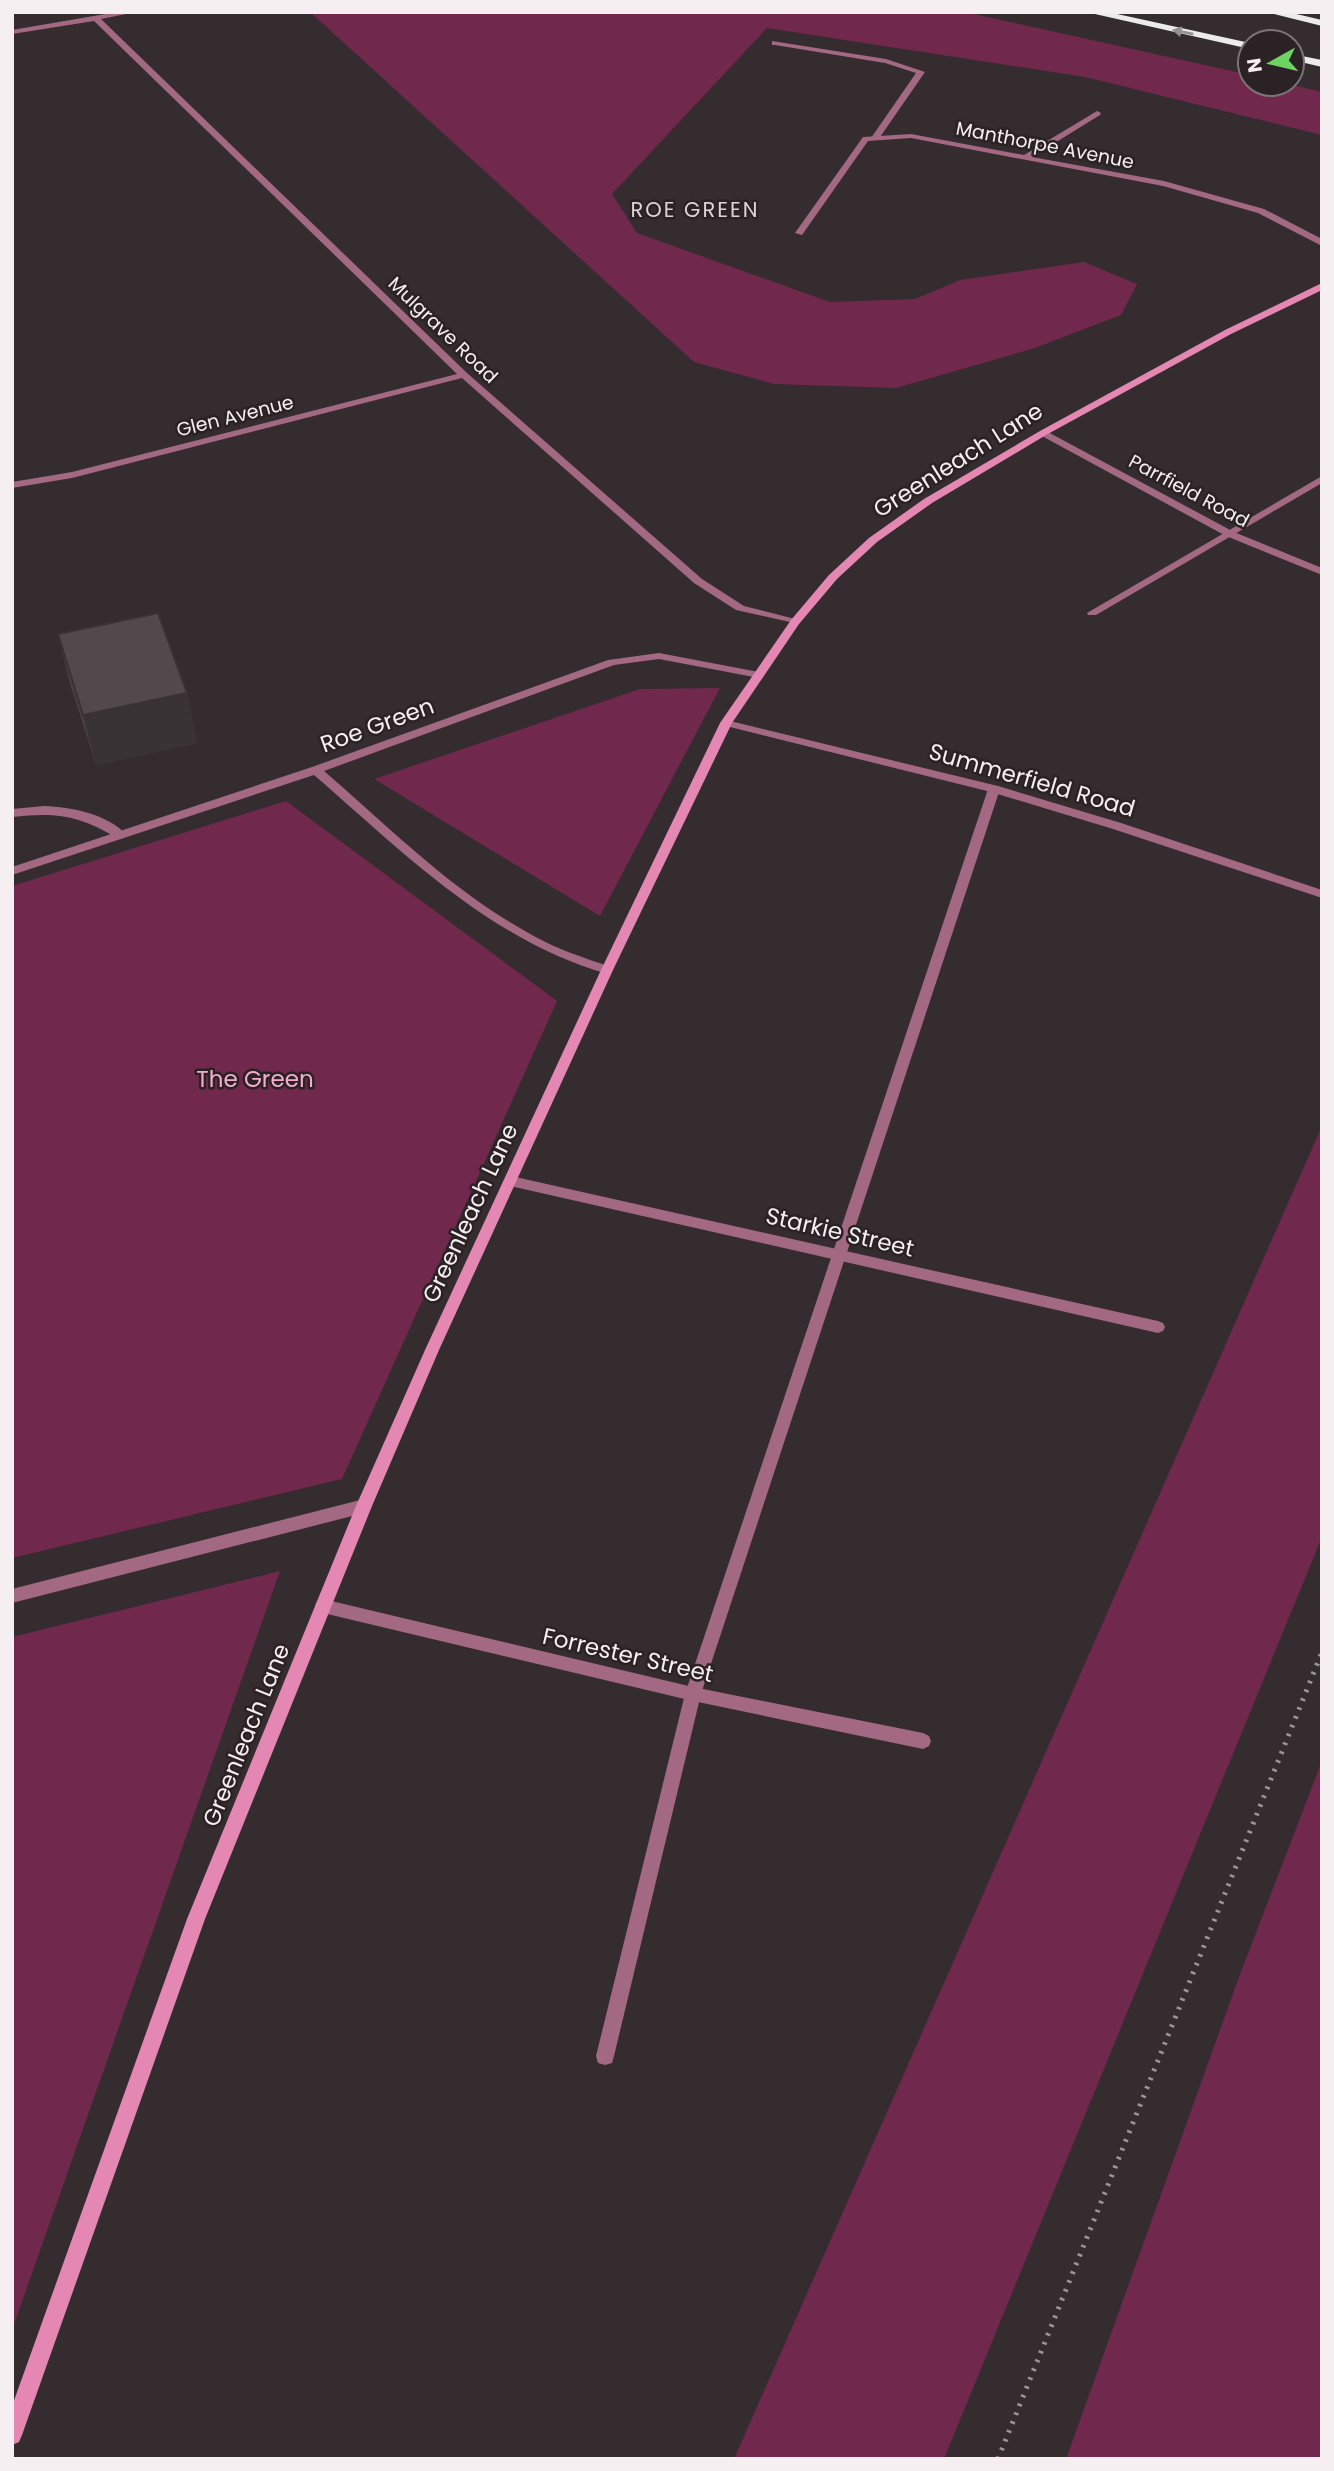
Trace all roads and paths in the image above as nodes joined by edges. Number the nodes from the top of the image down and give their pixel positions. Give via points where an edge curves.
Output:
1 (132, 12) edge
2 (1091, 12) edge
3 (1271, 12) edge
4 (97, 20) junction
5 (1322, 23) edge
6 (12, 32) edge
7 (775, 43) dead end
8 (1236, 43) edge
9 (1097, 113) dead end
10 (875, 138) junction
11 (1026, 157) junction
12 (799, 233) dead end
13 (1322, 243) edge
14 (1322, 286) edge
15 (464, 375) junction
16 (1043, 433) junction
17 (1322, 479) edge
18 (12, 485) edge
19 (1230, 534) junction
20 (1322, 572) edge
21 (1092, 612) dead end
22 (794, 622) junction
23 (759, 675) junction
24 (726, 723) junction
25 (316, 770) junction
26 (994, 789) junction
27 (12, 813) edge
28 (121, 835) junction
29 (12, 871) edge
30 (1322, 894) edge
31 (607, 970) junction
32 (511, 1181) junction
33 (838, 1254) junction
34 (1158, 1327) dead end
35 (364, 1506) junction
36 (12, 1596) edge
37 (323, 1606) junction
38 (1322, 1653) edge
39 (694, 1694) junction
40 (923, 1741) dead end
41 (605, 2056) dead end
42 (12, 2435) edge
43 (998, 2459) edge

1 - 4 street
8 -> 2 highway
3 - 5 highway
4 - 6 street
4 - 15 street, Mulgrave Road
7 - 10 street via 886,61 921,72
9 - 11 street
10 - 11 street, Manthorpe Avenue via 911,136
10 - 12 street via 866,139
11 - 13 street, Manthorpe Avenue via 1164,184 1261,211
14 - 16 street, Greenleach Lane
15 - 18 street, Glen Avenue via 72,475
15 - 22 street, Mulgrave Road via 698,581 740,608
16 - 19 street, Parrfield Road
16 - 22 street, Greenleach Lane via 873,540
17 - 19 street
19 - 20 street, Parrfield Road
19 - 21 street
22 - 23 street, Greenleach Lane
23 - 24 street, Greenleach Lane
23 - 25 street, Roe Green via 659,656 612,662
24 - 26 street, Summerfield Road
24 - 31 street, Greenleach Lane
25 - 28 street, Roe Green
25 - 31 street via 499,921 533,943
26 - 30 street, Summerfield Road
26 - 33 street
27 - 28 street via 71,810
28 - 29 street, Roe Green
31 - 32 street, Greenleach Lane
32 - 33 street, Starkie Street
32 - 35 street, Greenleach Lane
33 - 34 street, Starkie Street
33 - 39 street
35 - 36 street
35 - 37 street, Greenleach Lane
37 - 39 street, Forrester Street
37 - 42 street, Greenleach Lane via 197,1920
38 - 43 path
39 - 40 street, Forrester Street
39 - 41 street

